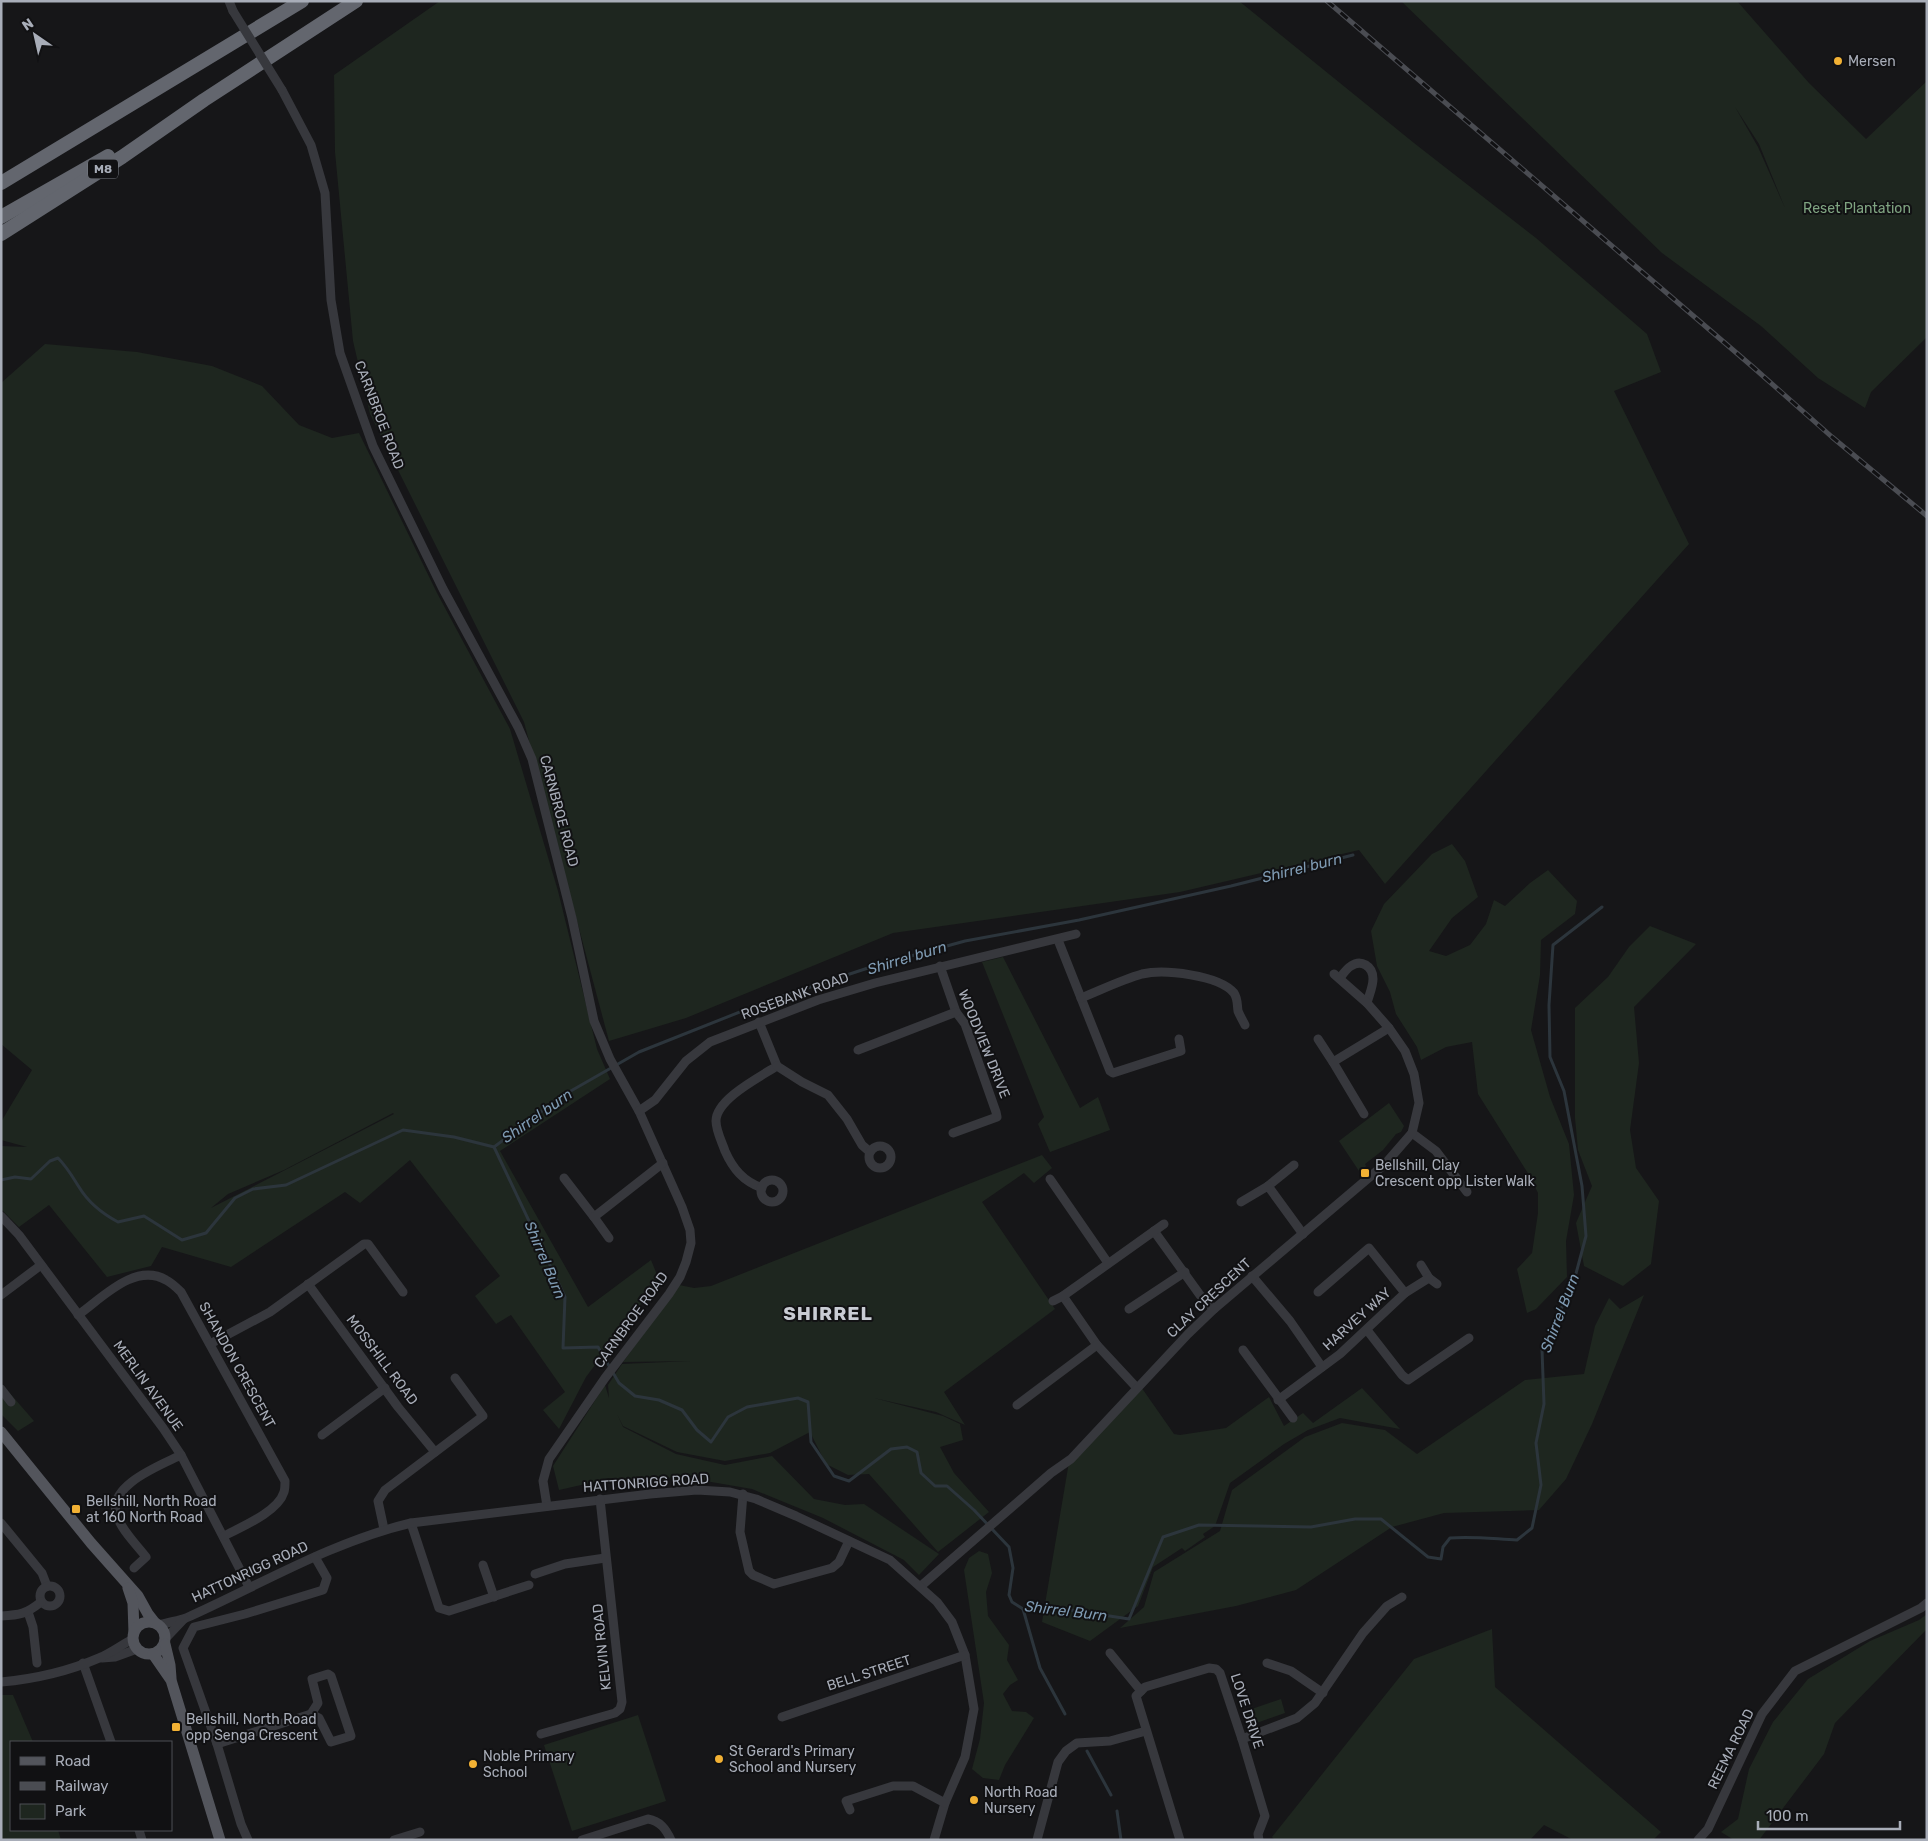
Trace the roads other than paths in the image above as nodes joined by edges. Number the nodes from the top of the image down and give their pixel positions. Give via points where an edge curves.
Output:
1 (229, 1) edge
2 (302, 1) edge
3 (356, 1) edge
4 (204, 100) junction
5 (1, 183) edge
6 (1, 217) edge
7 (1, 234) edge
8 (1076, 934) dead end
9 (1058, 940) junction
10 (940, 966) junction
11 (1081, 998) junction
12 (1367, 1003) junction
13 (956, 1012) junction
14 (760, 1022) junction
15 (1244, 1025) dead end
16 (1389, 1028) junction
17 (1179, 1039) dead end
18 (1318, 1039) dead end
19 (858, 1050) dead end
20 (1333, 1062) junction
21 (777, 1066) junction
22 (640, 1111) junction
23 (1364, 1114) dead end
24 (1412, 1132) junction
25 (953, 1133) dead end
26 (870, 1152) dead end
27 (663, 1163) junction
28 (1294, 1165) dead end
29 (564, 1178) dead end
30 (1050, 1179) dead end
31 (1268, 1186) junction
32 (762, 1188) dead end
33 (1467, 1192) dead end
34 (1241, 1202) dead end
35 (1, 1216) edge
36 (594, 1217) junction
37 (1164, 1224) dead end
38 (1154, 1231) junction
39 (1303, 1234) junction
40 (609, 1238) dead end
41 (1108, 1263) junction
42 (40, 1265) junction
43 (1421, 1265) dead end
44 (1185, 1272) junction
45 (1252, 1276) junction
46 (1429, 1278) junction
47 (308, 1284) junction
48 (1437, 1284) dead end
49 (403, 1292) dead end
50 (1318, 1292) dead end
51 (1405, 1294) junction
52 (1, 1295) edge
53 (1063, 1296) junction
54 (1053, 1301) dead end
55 (1129, 1309) dead end
56 (1214, 1309) junction
57 (78, 1315) junction
58 (1367, 1330) junction
59 (1469, 1338) dead end
60 (210, 1344) junction
61 (1097, 1345) junction
62 (1243, 1350) dead end
63 (1322, 1367) junction
64 (455, 1378) dead end
65 (384, 1388) junction
66 (1137, 1388) junction
67 (1278, 1400) junction
68 (1017, 1405) dead end
69 (1293, 1418) dead end
70 (1, 1432) edge
71 (322, 1435) dead end
72 (435, 1452) junction
73 (181, 1455) junction
74 (743, 1494) junction
75 (600, 1499) junction
76 (548, 1506) junction
77 (1, 1523) edge
78 (411, 1523) junction
79 (384, 1529) junction
80 (224, 1536) junction
81 (849, 1541) junction
82 (316, 1557) junction
83 (605, 1558) junction
84 (483, 1565) dead end
85 (134, 1568) dead end
86 (535, 1574) dead end
87 (125, 1580) junction
88 (529, 1585) dead end
89 (47, 1586) junction
90 (921, 1586) junction
91 (249, 1587) junction
92 (494, 1597) junction
93 (1402, 1597) dead end
94 (41, 1602) junction
95 (1927, 1603) edge
96 (28, 1612) junction
97 (1, 1616) edge
98 (184, 1618) junction
99 (158, 1624) junction
100 (134, 1640) junction
101 (165, 1641) junction
102 (1110, 1653) dead end
103 (153, 1654) junction
104 (966, 1655) junction
105 (37, 1663) dead end
106 (83, 1663) junction
107 (1267, 1663) dead end
108 (171, 1680) junction
109 (1, 1682) edge
110 (1141, 1691) junction
111 (1323, 1693) junction
112 (311, 1714) junction
113 (782, 1717) dead end
114 (1146, 1731) junction
115 (541, 1734) dead end
116 (1242, 1739) junction
117 (111, 1741) edge
118 (217, 1744) junction
119 (945, 1803) junction
120 (850, 1810) dead end
121 (420, 1832) dead end
122 (220, 1840) edge
123 (248, 1840) edge
124 (394, 1840) edge
125 (582, 1840) edge
126 (671, 1840) edge
127 (934, 1840) edge
128 (1037, 1840) edge
129 (1180, 1840) edge
130 (1260, 1840) edge
131 (1698, 1840) edge

1 - 22 street, CARNBROE ROAD, bridge via 311,145 324,193 331,300 340,354 373,446 443,589 532,758 594,1021 610,1060
2 - 5 highway
3 - 4 highway, M8
4 - 6 highway, M8
4 - 7 highway, M8
8 - 9 street, ROSEBANK ROAD
9 - 10 street, ROSEBANK ROAD
9 - 11 street
10 - 13 street, WOODVIEW DRIVE
10 - 14 street, ROSEBANK ROAD via 818,1000
11 - 15 street via 1150,973 1201,977 1229,988 1236,996
11 - 17 street via 1107,1067 1113,1074 1181,1051
12 - 12 street, CLAY CRESCENT via 1337,976 1358,962 1366,964 1372,972
12 - 16 street, CLAY CRESCENT
13 - 19 street
13 - 25 street, WOODVIEW DRIVE via 965,1024 996,1117
14 - 21 street
14 - 22 street, ROSEBANK ROAD via 701,1046 655,1100
16 - 20 street
16 - 24 street, CLAY CRESCENT via 1405,1051 1414,1074 1419,1103
18 - 20 street
20 - 23 street
21 - 26 street via 828,1095
21 - 32 street via 730,1097 717,1114 716,1122 734,1168 746,1180
22 - 27 street, CARNBROE ROAD
24 - 33 street via 1436,1151
24 - 39 street, CLAY CRESCENT via 1385,1164
27 - 36 street
27 - 76 street, CARNBROE ROAD via 690,1230 686,1262 669,1294 549,1459 543,1481
28 - 31 street
29 - 36 street
30 - 41 street
31 - 34 street
31 - 39 street
35 - 42 street, MERLIN AVENUE
36 - 40 street
37 - 38 street
38 - 41 street
38 - 44 street
39 - 45 street, CLAY CRESCENT
41 - 53 street
42 - 52 street
42 - 57 street, MERLIN AVENUE
43 - 46 street
44 - 55 street
44 - 56 street
45 - 56 street, CLAY CRESCENT
45 - 63 street, HARVEY WAY via 1290,1321
46 - 48 street
46 - 51 street
47 - 49 street via 368,1244
47 - 60 street via 270,1312
47 - 65 street, MOSSHILL ROAD
50 - 51 street, HARVEY WAY via 1369,1248
51 - 58 street, HARVEY WAY
53 - 54 street
53 - 61 street
56 - 66 street, CLAY CRESCENT
57 - 60 street, SHANDON CRESCENT via 127,1279 142,1274 153,1276 166,1279 181,1292
57 - 73 street, MERLIN AVENUE
58 - 59 street via 1408,1380
58 - 63 street, HARVEY WAY
60 - 80 street, SHANDON CRESCENT via 285,1480 284,1492 272,1509
61 - 66 street
61 - 68 street
62 - 67 street
63 - 67 street, HARVEY WAY
64 - 72 street via 483,1416
65 - 71 street
65 - 72 street, MOSSHILL ROAD
66 - 90 street, CLAY CRESCENT via 1071,1459
67 - 69 street
70 - 87 main road
72 - 79 street via 385,1490 378,1501
73 - 80 street, MERLIN AVENUE
73 - 85 street via 135,1479 122,1491 116,1504 116,1515 122,1526 146,1557
74 - 75 street, HATTONRIGG ROAD via 697,1490
74 - 81 street, HATTONRIGG ROAD
74 - 81 street via 740,1532 750,1571 759,1578 774,1584 832,1568 839,1562
75 - 76 street, HATTONRIGG ROAD
75 - 83 street, KELVIN ROAD
76 - 78 street, HATTONRIGG ROAD
77 - 89 street via 42,1573
78 - 79 street, HATTONRIGG ROAD
78 - 92 street via 439,1608 449,1611
79 - 82 street, HATTONRIGG ROAD
80 - 91 street, MERLIN AVENUE
81 - 90 street, HATTONRIGG ROAD via 890,1560
82 - 91 street, HATTONRIGG ROAD
82 - 118 street via 327,1578 323,1590 194,1627 188,1637 184,1648
83 - 86 street via 565,1564
83 - 115 street, KELVIN ROAD via 622,1702 620,1709
84 - 92 street
87 - 99 main road
87 - 100 main road via 132,1602
88 - 92 street
89 - 94 street via 40,1592
89 - 94 street via 57,1589 60,1599 57,1605 50,1607
90 - 104 street, HATTONRIGG ROAD via 946,1612
91 - 98 street, HATTONRIGG ROAD
93 - 111 street via 1387,1606 1363,1633
94 - 96 street
95 - 131 street, REEMA ROAD via 1795,1671 1762,1714 1708,1829
96 - 97 street
96 - 105 street via 34,1627
98 - 99 street, HATTONRIGG ROAD
98 - 101 street, HATTONRIGG ROAD
99 - 100 main road via 140,1624
99 - 101 main road
100 - 103 main road via 144,1654
100 - 106 street
101 - 103 main road via 162,1649
101 - 108 main road
102 - 110 street
103 - 108 main road
104 - 113 street, BELL STREET
104 - 119 street, HATTONRIGG ROAD via 974,1709 965,1757
106 - 109 street via 37,1678
106 - 117 street
107 - 111 street via 1291,1671
108 - 122 main road
110 - 114 street via 1136,1696
110 - 116 street, LOVE DRIVE via 1145,1687 1209,1668 1216,1669
111 - 116 street via 1297,1718
112 - 112 street via 318,1702 312,1679 328,1674 351,1736 331,1742 319,1718
112 - 118 street
114 - 128 street via 1110,1741 1077,1743 1066,1751 1058,1762
114 - 129 street
116 - 130 street, LOVE DRIVE via 1265,1816 1258,1834
118 - 123 street via 240,1824
119 - 120 street via 913,1786 893,1786 846,1800
119 - 127 street, HATTONRIGG ROAD
121 - 124 street
125 - 126 street via 648,1819 656,1820

